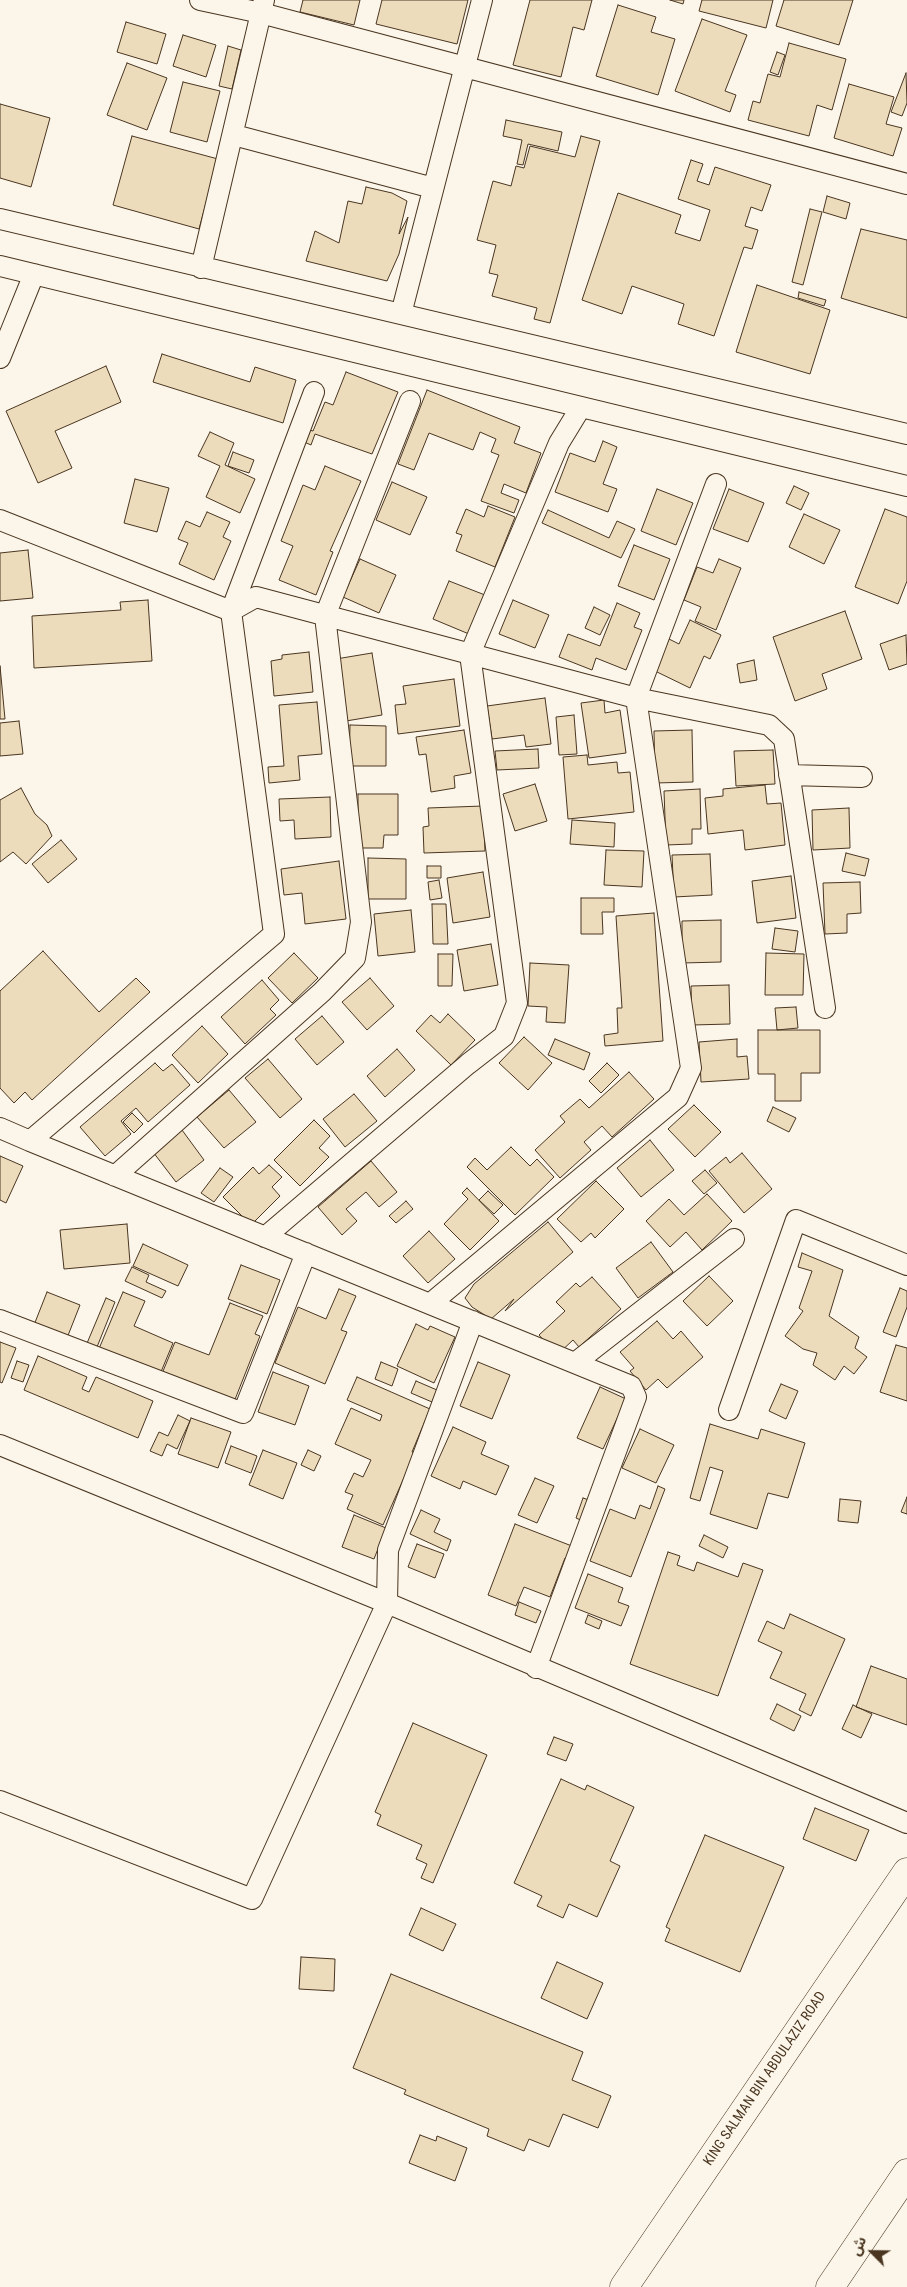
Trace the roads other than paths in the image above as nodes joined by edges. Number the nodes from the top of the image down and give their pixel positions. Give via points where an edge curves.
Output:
1 (200, 0) edge
2 (482, 0) edge
3 (263, 6) edge
4 (464, 68) junction
5 (234, 135) junction
6 (907, 184) edge
7 (433, 188) junction
8 (0, 219) edge
9 (0, 266) edge
10 (201, 268) junction
11 (34, 274) junction
12 (401, 314) junction
13 (0, 358) edge
14 (314, 392) dead end
15 (410, 401) dead end
16 (581, 407) junction
17 (907, 434) edge
18 (716, 484) dead end
19 (907, 486) edge
20 (0, 520) edge
21 (231, 611) junction
22 (325, 616) junction
23 (470, 654) junction
24 (636, 698) junction
25 (789, 774) junction
26 (862, 777) dead end
27 (825, 1008) dead end
28 (0, 1128) edge
29 (30, 1141) junction
30 (115, 1176) junction
31 (265, 1237) junction
32 (734, 1239) dead end
33 (306, 1254) junction
34 (907, 1265) edge
35 (430, 1304) junction
36 (0, 1320) edge
37 (473, 1321) junction
38 (575, 1363) junction
39 (729, 1410) dead end
40 (0, 1446) edge
41 (387, 1603) junction
42 (536, 1668) junction
43 (0, 1801) edge
44 (907, 1823) edge
45 (907, 1872) edge
46 (907, 2173) edge
47 (907, 2183) edge
48 (664, 2226) junction
49 (624, 2287) edge
50 (640, 2287) edge
51 (830, 2287) edge
52 (848, 2287) edge

1 - 3 street
2 - 4 street
3 - 4 street
3 - 5 street
4 - 6 street
4 - 7 street
5 - 7 street
5 - 10 street
7 - 12 street
8 - 10 street
9 - 11 street
10 - 12 street
11 - 13 street
11 - 16 street
12 - 17 street
14 - 21 street
15 - 22 street
16 - 19 street
16 - 23 street via 559,443
18 - 24 street
20 - 21 street
21 - 22 street via 256,597
21 - 29 street via 274,934
22 - 23 street
22 - 30 street via 361,922 355,958 322,992
23 - 24 street
23 - 31 street via 517,1003 504,1036
24 - 25 street via 769,725 784,738
24 - 35 street via 691,1068 678,1097
25 - 26 street
25 - 27 street
28 - 29 street
29 - 30 street
30 - 31 street
31 - 33 street
32 - 38 street
33 - 35 street
33 - 36 street via 243,1413
34 - 39 street via 796,1220
35 - 37 street
37 - 38 street
37 - 41 street via 388,1550
38 - 42 street via 631,1386 636,1397
40 - 41 street
41 - 42 street
41 - 43 street via 252,1899
42 - 44 street
45 - 48 main road, KING SALMAN BIN ABDULAZIZ ROAD
46 - 51 main road
47 - 52 main road
48 - 49 main road, KING SALMAN BIN ABDULAZIZ ROAD
48 - 50 main road

